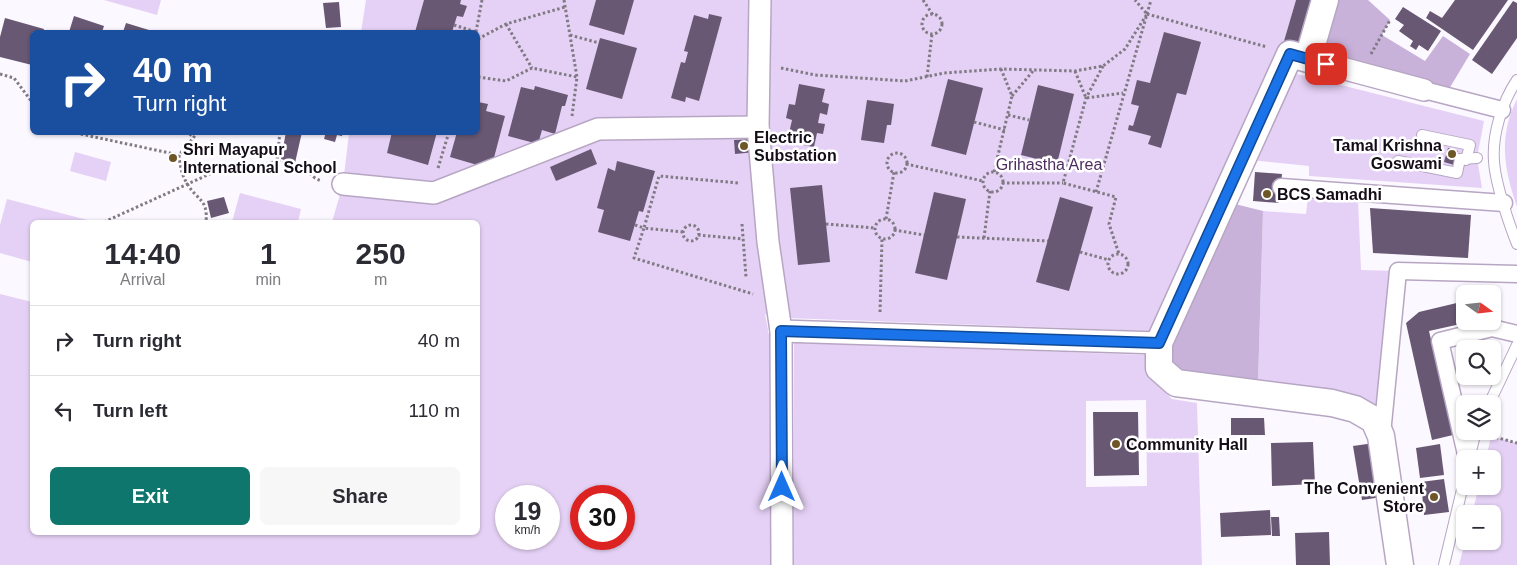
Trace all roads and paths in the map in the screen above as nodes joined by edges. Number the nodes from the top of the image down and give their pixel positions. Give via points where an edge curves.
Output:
1 (482, 0) edge
2 (564, 0) edge
3 (760, 0) edge
4 (923, 0) edge
5 (1135, 0) edge
6 (1151, 0) edge
7 (1325, 0) edge
8 (565, 7) junction
9 (1147, 14) junction
10 (933, 15) junction
11 (1390, 20) dead end
12 (506, 24) junction
13 (454, 25) dead end
14 (470, 30) edge
15 (476, 30) edge
16 (932, 34) junction
17 (570, 35) junction
18 (480, 38) edge
19 (599, 43) dead end
20 (1299, 56) junction
21 (760, 64) junction
22 (1103, 66) junction
23 (532, 68) junction
24 (1001, 69) junction
25 (1034, 70) junction
26 (1074, 71) junction
27 (0, 74) edge
28 (1361, 74) junction
29 (577, 77) junction
30 (927, 77) junction
31 (480, 78) edge
32 (1517, 80) edge
33 (1424, 90) joint
34 (1123, 93) junction
35 (1012, 96) junction
36 (1086, 98) junction
37 (30, 99) edge
38 (1502, 110) junction
39 (1008, 115) junction
40 (1029, 120) dead end
41 (974, 122) dead end
42 (758, 127) junction
43 (1005, 130) junction
44 (85, 135) edge
45 (280, 135) edge
46 (448, 135) edge
47 (1422, 135) dead end
48 (193, 136) edge
49 (570, 141) junction
50 (179, 155) junction
51 (1477, 158) dead end
52 (1466, 160) junction
53 (277, 161) junction
54 (1398, 161) dead end
55 (906, 164) junction
56 (894, 172) junction
57 (994, 172) junction
58 (983, 180) junction
59 (1002, 183) junction
60 (1063, 183) junction
61 (187, 184) junction
62 (342, 184) joint
63 (1281, 187) dead end
64 (739, 191) dead end
65 (990, 191) junction
66 (1096, 192) junction
67 (434, 193) junction
68 (1504, 203) junction
69 (886, 219) junction
70 (108, 220) edge
71 (206, 220) edge
72 (741, 220) dead end
73 (826, 224) dead end
74 (635, 225) dead end
75 (644, 228) junction
76 (875, 228) junction
77 (894, 230) junction
78 (683, 232) junction
79 (698, 235) junction
80 (924, 235) dead end
81 (957, 237) dead end
82 (984, 238) junction
83 (743, 239) junction
84 (882, 239) junction
85 (1048, 241) dead end
86 (1517, 244) edge
87 (1080, 252) dead end
88 (1119, 254) junction
89 (1109, 260) junction
90 (1517, 274) edge
91 (746, 277) dead end
92 (775, 300) junction
93 (880, 312) dead end
94 (781, 331) junction
95 (1517, 334) edge
96 (1159, 343) junction
97 (1517, 345) edge
98 (1493, 395) edge
99 (1382, 436) junction
100 (1501, 439) edge
101 (1517, 443) edge
102 (1466, 450) edge
103 (1461, 495) edge
104 (782, 565) edge
105 (1400, 565) edge
106 (1444, 565) edge

1 - 15 path
2 - 8 path
3 - 21 street
4 - 10 path
5 - 9 path
6 - 9 path
7 - 20 street
8 - 12 path
8 - 17 path
9 - 20 path
9 - 22 path via 1125,49
9 - 34 path
10 - 16 path via 942,23 941,29
10 - 16 path via 922,23 925,31
11 - 28 path
12 - 18 path
12 - 23 path
13 - 14 path
16 - 30 path
17 - 19 path
17 - 29 path
20 - 28 street
20 - 96 street
21 - 30 path via 815,75 905,81
21 - 42 street
22 - 26 path
22 - 36 path
23 - 29 path
23 - 31 path via 506,80
24 - 25 path
24 - 30 path via 944,72
24 - 35 path
25 - 26 path
25 - 35 path
26 - 36 path
27 - 37 path via 14,78
28 - 33 street
29 - 49 path
32 - 38 lane
33 - 38 street
34 - 36 path
34 - 66 path
35 - 39 path
36 - 60 path
38 - 68 lane via 1494,162
39 - 40 path
39 - 43 path
41 - 43 path
42 - 49 street via 598,129
42 - 92 street
43 - 57 path
44 - 50 path
45 - 53 path
46 - 67 path
47 - 52 lane via 1470,145
48 - 50 path
49 - 67 street
50 - 61 path
51 - 52 lane
52 - 54 lane via 1460,158 1457,173
53 - 61 path via 248,170 225,167
53 - 62 path via 305,168 312,178
55 - 56 path via 900,172
55 - 56 path via 903,156 892,154 887,164
55 - 58 path
56 - 69 path
57 - 58 path via 988,173
57 - 59 path via 1001,177
58 - 65 path
59 - 60 path
59 - 65 path via 997,191
60 - 66 path
61 - 70 path
61 - 71 path via 203,200
62 - 67 street
63 - 68 street
64 - 75 path via 739,181 659,176
65 - 82 path
66 - 88 path via 1116,198 1109,224
68 - 86 lane
69 - 76 path via 880,220
69 - 77 path via 893,224
72 - 83 path
73 - 76 path
74 - 75 path
75 - 78 path
75 - 92 path via 634,258
76 - 84 path
77 - 80 path
77 - 84 path via 892,236
78 - 79 path via 688,241 694,241
78 - 79 path via 692,226 698,229
79 - 83 path
81 - 82 path
82 - 85 path
83 - 91 path
84 - 93 path
87 - 89 path
88 - 89 path
88 - 89 path via 1127,262 1122,273 1110,271
90 - 99 street via 1398,271
92 - 94 street
94 - 96 street
94 - 104 street
95 - 102 street via 1492,328 1440,341
96 - 99 street via 1159,368 1176,383 1355,409 1374,420
97 - 98 lane
99 - 105 street
100 - 101 path
103 - 106 lane

